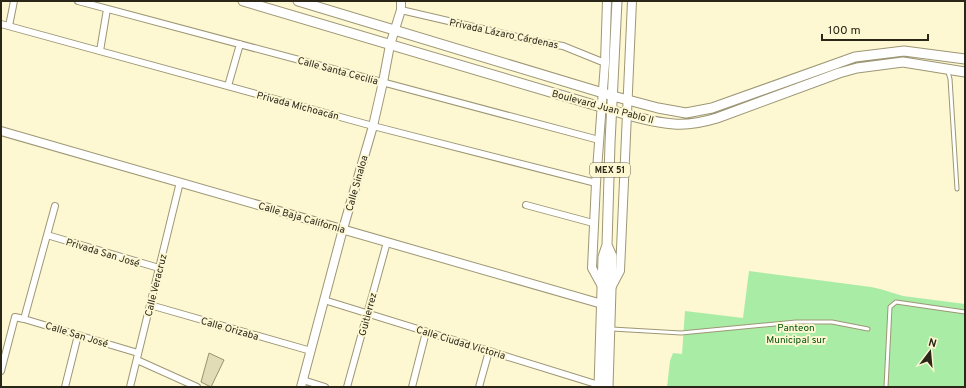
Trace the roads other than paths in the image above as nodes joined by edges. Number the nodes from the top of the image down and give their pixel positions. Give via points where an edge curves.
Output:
1 (14, 1) edge
2 (78, 1) edge
3 (243, 1) edge
4 (298, 1) edge
5 (401, 1) edge
6 (608, 1) edge
7 (617, 1) edge
8 (632, 1) edge
9 (107, 9) junction
10 (401, 10) junction
11 (1, 24) edge
12 (9, 26) junction
13 (394, 30) junction
14 (240, 44) junction
15 (390, 45) junction
16 (100, 51) junction
17 (965, 59) edge
18 (605, 63) junction
19 (948, 69) junction
20 (965, 72) edge
21 (383, 82) junction
22 (228, 86) junction
23 (602, 92) junction
24 (613, 96) junction
25 (628, 100) junction
26 (601, 107) junction
27 (612, 110) junction
28 (628, 114) junction
29 (373, 126) junction
30 (1, 131) edge
31 (599, 140) junction
32 (180, 182) junction
33 (596, 184) junction
34 (957, 190) dead end
35 (526, 205) dead end
36 (55, 206) dead end
37 (593, 223) junction
38 (343, 229) junction
39 (47, 235) junction
40 (387, 242) junction
41 (159, 268) junction
42 (607, 288) junction
43 (324, 300) junction
44 (602, 304) junction
45 (150, 305) junction
46 (965, 312) edge
47 (367, 313) junction
48 (24, 319) junction
49 (610, 329) junction
50 (868, 329) dead end
51 (426, 332) junction
52 (78, 335) junction
53 (311, 351) junction
54 (489, 351) junction
55 (138, 353) junction
56 (137, 360) junction
57 (1, 371) edge
58 (302, 384) edge
59 (602, 386) edge
60 (65, 387) edge
61 (130, 387) edge
62 (196, 387) edge
63 (325, 387) edge
64 (347, 387) edge
65 (412, 387) edge
66 (479, 387) edge
67 (886, 387) edge

1 - 12 street
2 - 9 street, Calle Santa Cecilia
3 - 15 main road, Boulevard Juan Pablo II
4 - 13 main road, Boulevard Juan Pablo II
5 - 10 street, Calle Sinaloa
6 - 18 street
7 - 24 main road, MEX 51
8 - 25 street
9 - 14 street, Calle Santa Cecilia
9 - 16 street
10 - 13 street, Calle Sinaloa
10 - 18 street, Privada Lázaro Cárdenas via 563,46
11 - 12 street, Privada Michoacán
12 - 16 street, Privada Michoacán
13 - 15 street, Calle Sinaloa
13 - 23 main road, Boulevard Juan Pablo II
14 - 21 street, Calle Santa Cecilia
14 - 22 street
15 - 21 street, Calle Sinaloa
15 - 26 main road, Boulevard Juan Pablo II
16 - 22 street, Privada Michoacán
17 - 25 main road, Boulevard Juan Pablo II via 904,50 855,57 712,108 686,113
18 - 23 street
19 - 20 main road, Boulevard Juan Pablo II
19 - 28 main road, Boulevard Juan Pablo II via 903,62 857,68 700,122 676,124
19 - 34 lane
21 - 29 street, Calle Sinaloa
21 - 31 street, Calle Santa Cecilia
22 - 29 street, Privada Michoacán
23 - 24 main road, Boulevard Juan Pablo II
23 - 26 street
24 - 25 main road, Boulevard Juan Pablo II
24 - 27 main road, MEX 51
25 - 28 street
26 - 27 main road, Boulevard Juan Pablo II
26 - 31 street
27 - 28 main road, Boulevard Juan Pablo II
27 - 42 main road, MEX 51 via 607,245 612,256
28 - 42 street via 620,271
29 - 33 street, Privada Michoacán
29 - 38 street, Calle Sinaloa
30 - 32 street, Calle Baja California
31 - 33 street
32 - 38 street, Calle Baja California
32 - 41 street, Calle Veracruz
33 - 37 street
35 - 37 street
36 - 39 street
37 - 42 street via 592,268
38 - 40 street, Calle Baja California
38 - 43 street, Calle Sinaloa
39 - 41 street, Privada San José
39 - 48 street
40 - 44 street, Calle Baja California
40 - 47 street, Guitierrez
41 - 45 street, Calle Veracruz
42 - 44 main road, MEX 51
42 - 49 main road, MEX 51
43 - 47 street, Calle Ciudad Victoria
43 - 53 street, Calle Sinaloa
44 - 59 main road, MEX 51
45 - 53 street, Calle Orizaba
45 - 55 street, Calle Veracruz
46 - 67 lane via 896,302 890,307
47 - 51 street, Calle Ciudad Victoria
47 - 64 street, Guitierrez
48 - 52 street, Calle San José
48 - 57 street, Calle San José via 14,317
49 - 50 lane via 681,334 796,322 832,322
49 - 59 main road, MEX 51
51 - 54 street, Calle Ciudad Victoria
51 - 65 street
52 - 55 street, Calle San José
52 - 60 street
53 - 58 street, Calle Sinaloa
54 - 59 street, Calle Ciudad Victoria
54 - 66 street
55 - 56 street, Calle Veracruz
56 - 61 street, Calle Veracruz
56 - 62 street
58 - 63 street

